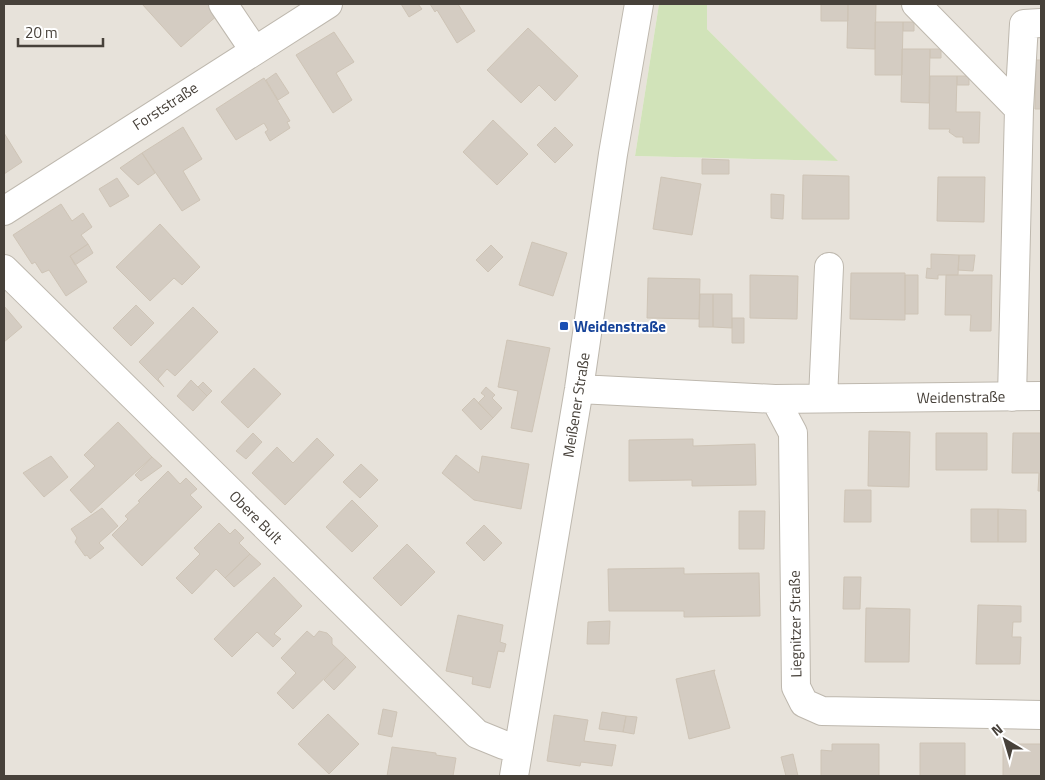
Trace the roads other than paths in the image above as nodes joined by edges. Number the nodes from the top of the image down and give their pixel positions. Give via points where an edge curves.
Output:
1 (222, 4) edge
2 (328, 4) edge
3 (639, 4) edge
4 (916, 4) edge
5 (1038, 17) edge
6 (254, 50) junction
7 (1019, 109) junction
8 (4, 211) edge
9 (829, 267) dead end
10 (4, 269) edge
11 (579, 389) junction
12 (1012, 396) junction
13 (1041, 396) edge
14 (823, 398) junction
15 (775, 399) junction
16 (1041, 715) edge
17 (519, 747) junction
18 (514, 776) edge

1 - 6 street
2 - 6 street, Forststraße
3 - 11 street, Meißener Straße via 613,154
4 - 7 street
5 - 7 street, Weidenstraße via 1024,24
6 - 8 street, Forststraße
7 - 12 street, Weidenstraße
9 - 14 street
10 - 17 street, Obere Bult via 477,734 504,745
11 - 15 street, Weidenstraße
11 - 17 street, Meißener Straße
12 - 13 street, Weidenstraße
12 - 14 street, Weidenstraße
14 - 15 street, Weidenstraße
15 - 16 street, Liegnitzer Straße via 793,433 796,687 804,703 822,711
17 - 18 street, Meißener Straße

